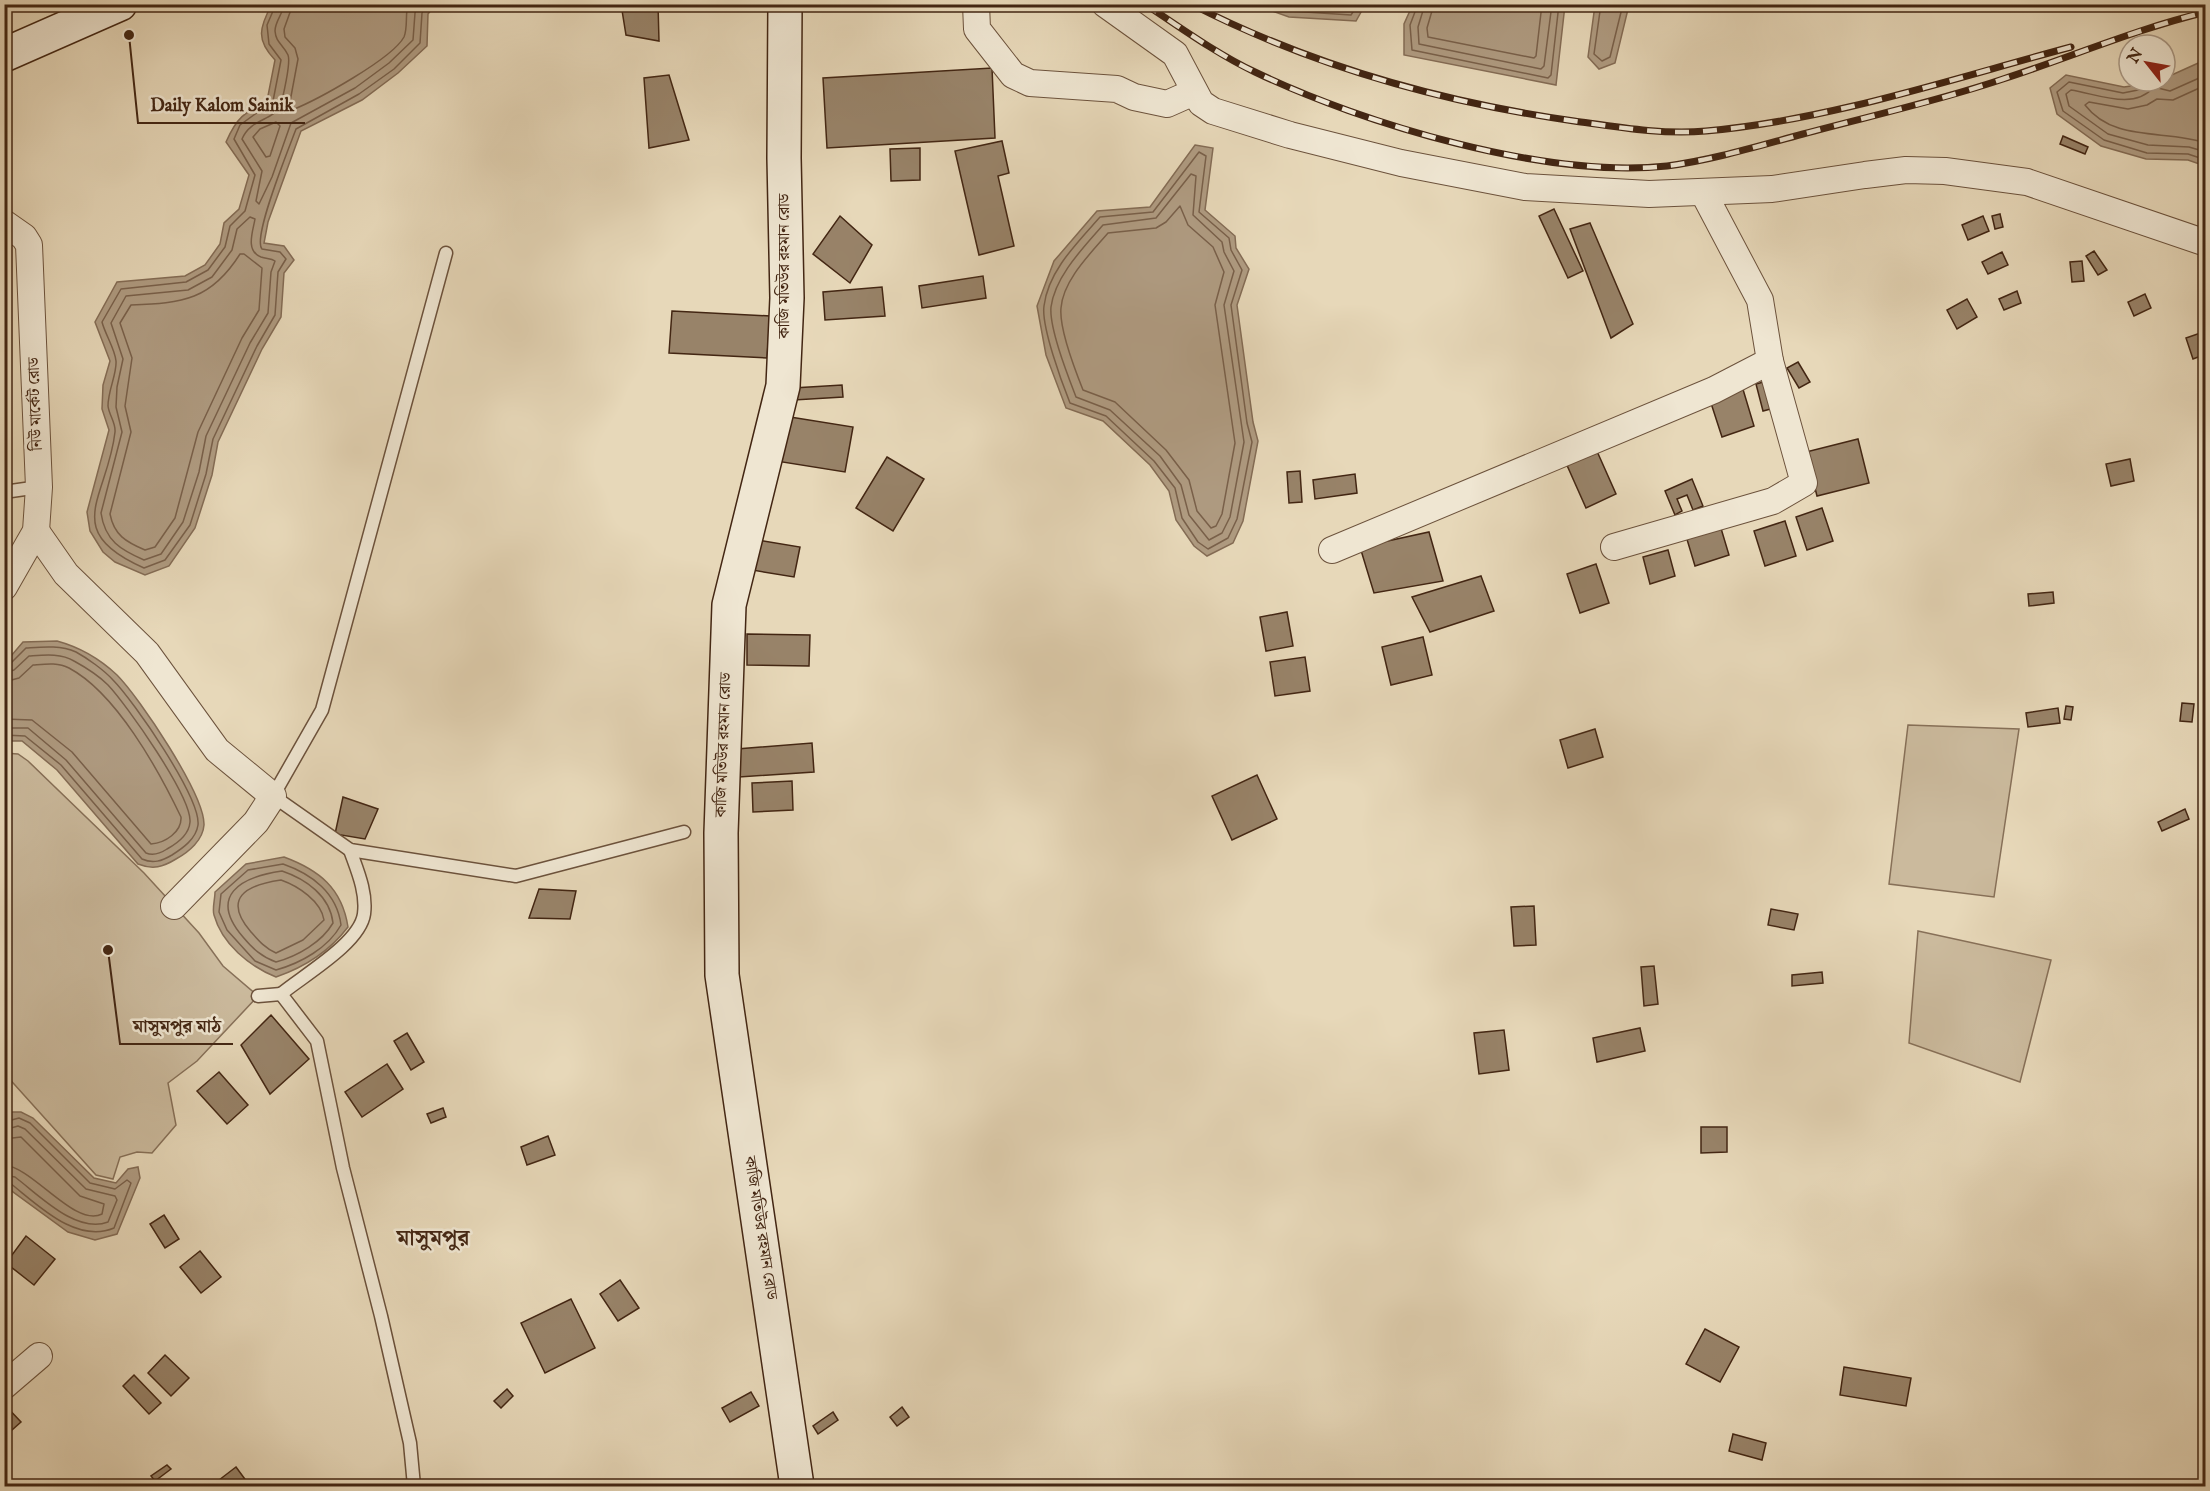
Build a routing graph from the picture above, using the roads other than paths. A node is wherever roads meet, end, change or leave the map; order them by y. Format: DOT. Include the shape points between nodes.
graph roads {
  1 [pos="120,4"];
  2 [pos="785,4"];
  3 [pos="976,4"];
  4 [pos="1105,4"];
  5 [pos="4,55"];
  6 [pos="1194,92"];
  7 [pos="1704,194"];
  8 [pos="4,223"];
  9 [pos="2205,243"];
  10 [pos="446,253"];
  11 [pos="1770,361"];
  12 [pos="39,487"];
  13 [pos="4,492"];
  14 [pos="36,531"];
  15 [pos="1614,547"];
  16 [pos="1332,550"];
  17 [pos="4,587"];
  18 [pos="273,796"];
  19 [pos="684,832"];
  20 [pos="350,850"];
  21 [pos="174,906"];
  22 [pos="281,994"];
  23 [pos="258,996"];
  24 [pos="39,1356"];
  25 [pos="4,1386"];
  26 [pos="414,1486"];
  27 [pos="797,1486"];
  1 -- 5 [label="main road"];
  2 -- 27 [label="main road, কাজি মতিউর রহমান রোড" via="787,298 783,386 729,605 721,833 722,963"];
  3 -- 6 [label="street" via="977,29 1013,75 1030,83 1117,89 1167,104"];
  4 -- 6 [label="street" via="1175,54"];
  6 -- 7 [label="street" via="1201,103 1214,111 1401,164 1525,187"];
  7 -- 9 [label="street" via="1772,189 1906,170 1945,171 2027,182"];
  7 -- 11 [label="street" via="1760,300"];
  8 -- 12 [label="street, নিউ মার্কেট রোড" via="29,245"];
  10 -- 18 [label="lane" via="322,710"];
  11 -- 15 [label="street" via="1804,483 1773,501"];
  11 -- 16 [label="street" via="1714,390"];
  12 -- 13 [label="lane"];
  12 -- 14 [label="street, নিউ মার্কেট রোড"];
  14 -- 17 [label="street, নিউ মার্কেট রোড"];
  14 -- 18 [label="street" via="66,574 147,653 217,750"];
  18 -- 20 [label="lane"];
  18 -- 21 [label="street" via="256,822"];
  19 -- 20 [label="lane" via="516,876"];
  20 -- 22 [label="lane" via="364,902 358,929 341,948"];
  22 -- 23 [label="lane"];
  22 -- 26 [label="lane" via="317,1041 343,1168 410,1443"];
  24 -- 25 [label="street"];
}
